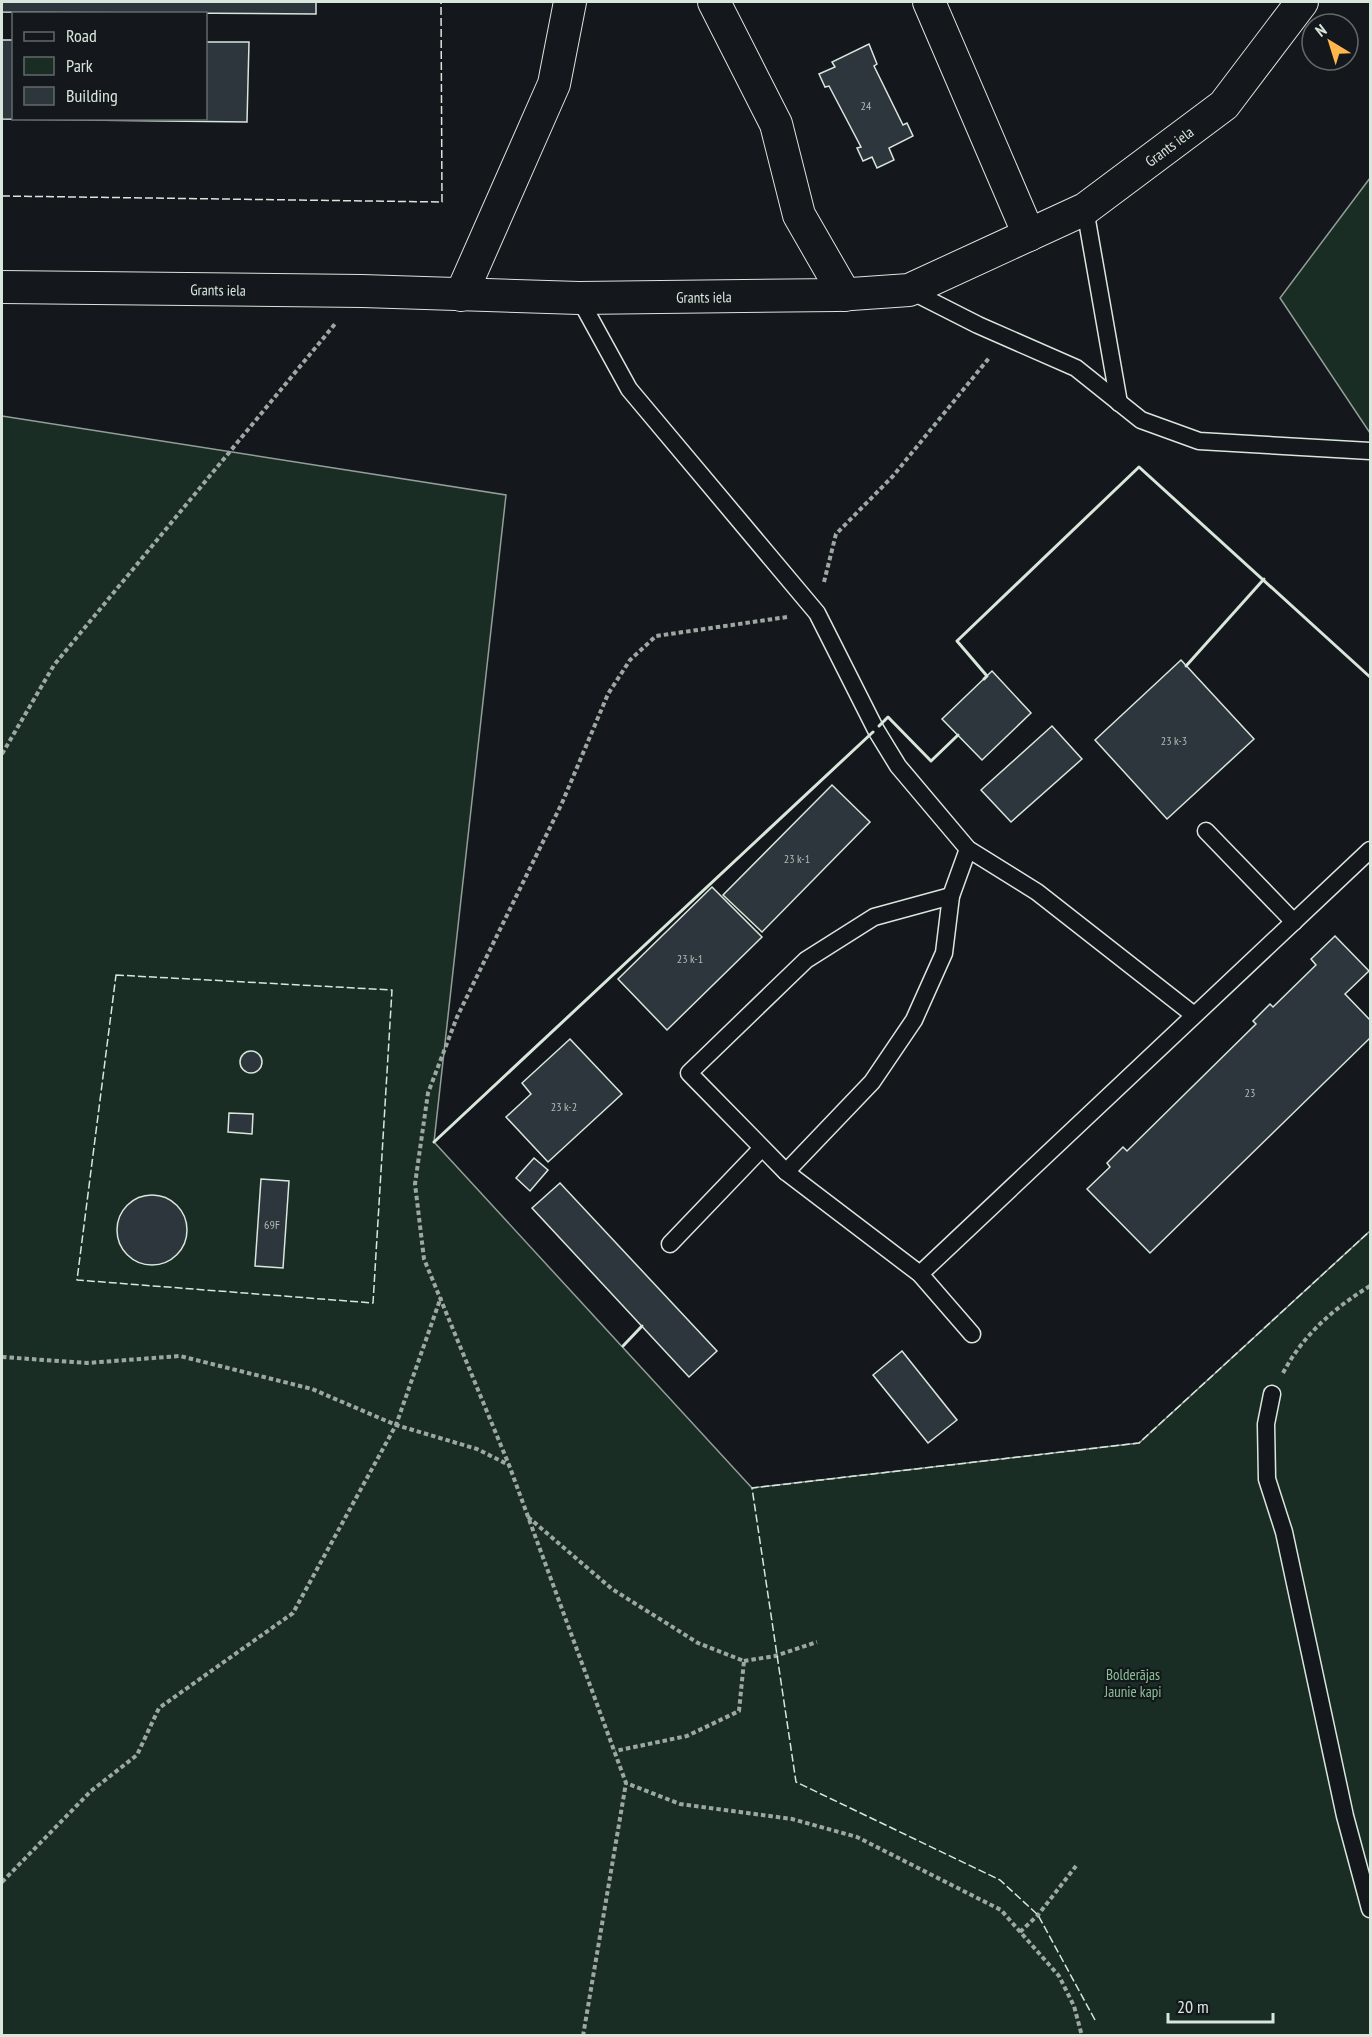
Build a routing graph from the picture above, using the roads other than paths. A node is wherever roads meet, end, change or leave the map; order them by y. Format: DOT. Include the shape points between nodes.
graph roads {
  1 [pos="570,2"];
  2 [pos="714,2"];
  3 [pos="929,2"];
  4 [pos="1302,2"];
  5 [pos="1085,209"];
  6 [pos="1029,235"];
  7 [pos="2,287"];
  8 [pos="909,290"];
  9 [pos="461,295"];
  10 [pos="845,295"];
  11 [pos="579,298"];
  12 [pos="1119,403"];
  13 [pos="1371,451"];
  14 [pos="1206,831"];
  15 [pos="969,849"];
  16 [pos="1371,850"];
  17 [pos="951,896"];
  18 [pos="1294,922"];
  19 [pos="1194,1015"];
  20 [pos="761,1149"];
  21 [pos="786,1172"];
  22 [pos="670,1244"];
  23 [pos="920,1274"];
  24 [pos="972,1334"];
  25 [pos="1272,1394"];
  26 [pos="1371,1909"];
  1 -- 9 [label="street" via="554,84"];
  2 -- 10 [label="street" via="776,124 799,214"];
  3 -- 6 [label="street"];
  4 -- 5 [label="street, Grants iela" via="1224,105"];
  5 -- 6 [label="street, Grants iela"];
  5 -- 12 [label="lane"];
  6 -- 8 [label="street, Grants iela"];
  7 -- 9 [label="street, Grants iela"];
  8 -- 10 [label="street, Grants iela"];
  8 -- 12 [label="lane" via="1077,368"];
  9 -- 11 [label="street, Grants iela"];
  10 -- 11 [label="street, Grants iela"];
  11 -- 15 [label="lane" via="629,389 817,613 898,766"];
  12 -- 13 [label="lane" via="1141,420 1199,441"];
  14 -- 18 [label="lane"];
  15 -- 17 [label="lane"];
  15 -- 19 [label="lane" via="1037,892"];
  16 -- 18 [label="lane"];
  17 -- 20 [label="lane" via="874,917 806,960 689,1073"];
  17 -- 21 [label="lane" via="944,953 914,1020 872,1082"];
  18 -- 19 [label="lane"];
  19 -- 23 [label="lane"];
  20 -- 21 [label="lane"];
  20 -- 22 [label="lane"];
  21 -- 23 [label="lane"];
  23 -- 24 [label="lane"];
  25 -- 26 [label="lane" via="1266,1424 1267,1479 1284,1532 1346,1816"];
}
